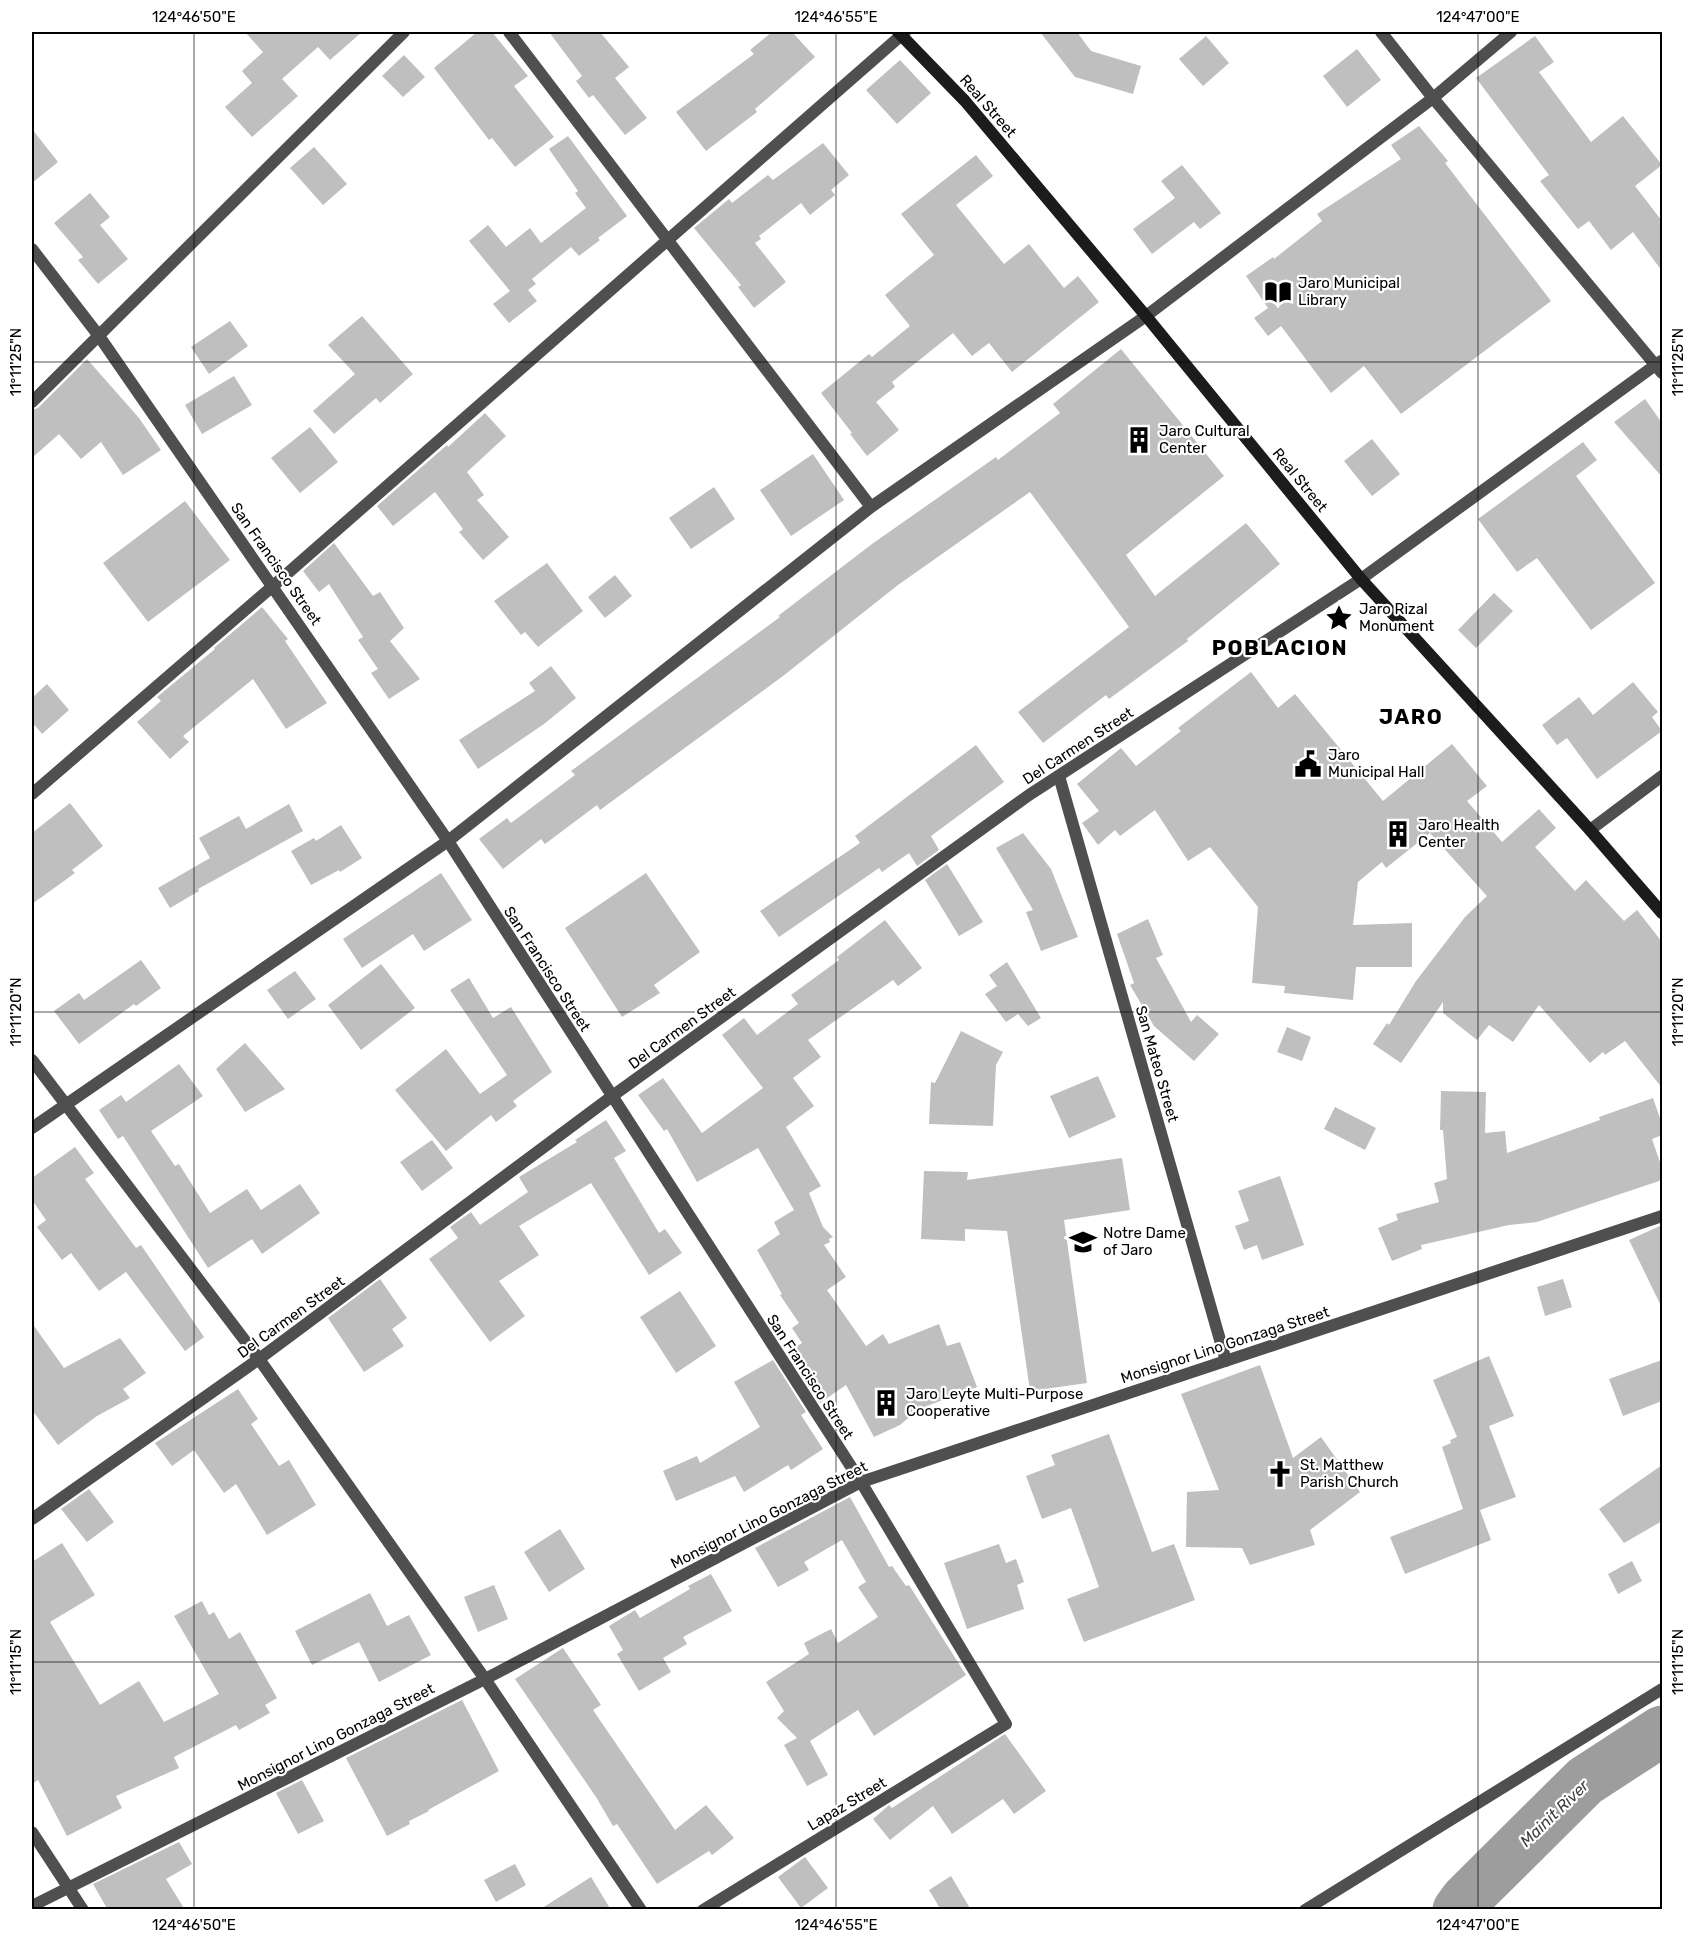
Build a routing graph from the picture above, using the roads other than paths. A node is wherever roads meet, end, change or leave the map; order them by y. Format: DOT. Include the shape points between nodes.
graph roads {
  1 [pos="404,32"];
  2 [pos="509,32"];
  3 [pos="1381,32"];
  4 [pos="1511,32"];
  5 [pos="901,33"];
  6 [pos="1433,98"];
  7 [pos="667,240"];
  8 [pos="32,249"];
  9 [pos="1146,316"];
  10 [pos="99,336"];
  11 [pos="1660,366"];
  12 [pos="32,402"];
  13 [pos="871,507"];
  14 [pos="1361,579"];
  15 [pos="273,586"];
  16 [pos="1059,776"];
  17 [pos="1662,776"];
  18 [pos="32,794"];
  19 [pos="1590,830"];
  20 [pos="448,841"];
  21 [pos="1662,913"];
  22 [pos="32,1060"];
  23 [pos="611,1097"];
  24 [pos="64,1105"];
  25 [pos="32,1128"];
  26 [pos="1662,1215"];
  27 [pos="259,1359"];
  28 [pos="1226,1361"];
  29 [pos="861,1482"];
  30 [pos="32,1519"];
  31 [pos="485,1679"];
  32 [pos="1662,1689"];
  33 [pos="1006,1724"];
  34 [pos="32,1832"];
  35 [pos="68,1888"];
  36 [pos="32,1906"];
  37 [pos="83,1910"];
  38 [pos="641,1910"];
  39 [pos="703,1910"];
  40 [pos="1305,1910"];
  1 -- 10 [label="street"];
  2 -- 7 [label="street"];
  3 -- 6 [label="street"];
  4 -- 6 [label="street"];
  5 -- 7 [label="street"];
  5 -- 9 [label="main road, Real Street" via="965,101"];
  6 -- 9 [label="street"];
  6 -- 11 [label="street"];
  7 -- 13 [label="street"];
  7 -- 15 [label="street"];
  8 -- 10 [label="street, San Francisco Street"];
  9 -- 13 [label="street"];
  9 -- 14 [label="main road, Real Street"];
  10 -- 12 [label="street"];
  10 -- 15 [label="street, San Francisco Street"];
  11 -- 14 [label="street, Del Carmen Street"];
  13 -- 20 [label="street"];
  14 -- 16 [label="street, Del Carmen Street"];
  14 -- 19 [label="main road, Real Street"];
  15 -- 18 [label="street"];
  15 -- 20 [label="street, San Francisco Street"];
  16 -- 23 [label="street, Del Carmen Street"];
  16 -- 28 [label="street, San Mateo Street"];
  17 -- 19 [label="street"];
  19 -- 21 [label="main road, Real Street"];
  20 -- 23 [label="street, San Francisco Street"];
  20 -- 24 [label="street"];
  22 -- 24 [label="street"];
  23 -- 27 [label="street, Del Carmen Street"];
  23 -- 29 [label="street, San Francisco Street"];
  24 -- 25 [label="street"];
  24 -- 27 [label="street"];
  26 -- 28 [label="street, Monsignor Lino Gonzaga Street"];
  27 -- 30 [label="street, Del Carmen Street"];
  27 -- 31 [label="street"];
  28 -- 29 [label="street, Monsignor Lino Gonzaga Street"];
  29 -- 31 [label="street, Monsignor Lino Gonzaga Street"];
  29 -- 33 [label="street, San Francisco Street"];
  31 -- 35 [label="street, Monsignor Lino Gonzaga Street"];
  31 -- 38 [label="street"];
  32 -- 40 [label="street"];
  33 -- 39 [label="street, Lapaz Street"];
  34 -- 35 [label="street"];
  35 -- 36 [label="street, Monsignor Lino Gonzaga Street"];
  35 -- 37 [label="street"];
}
